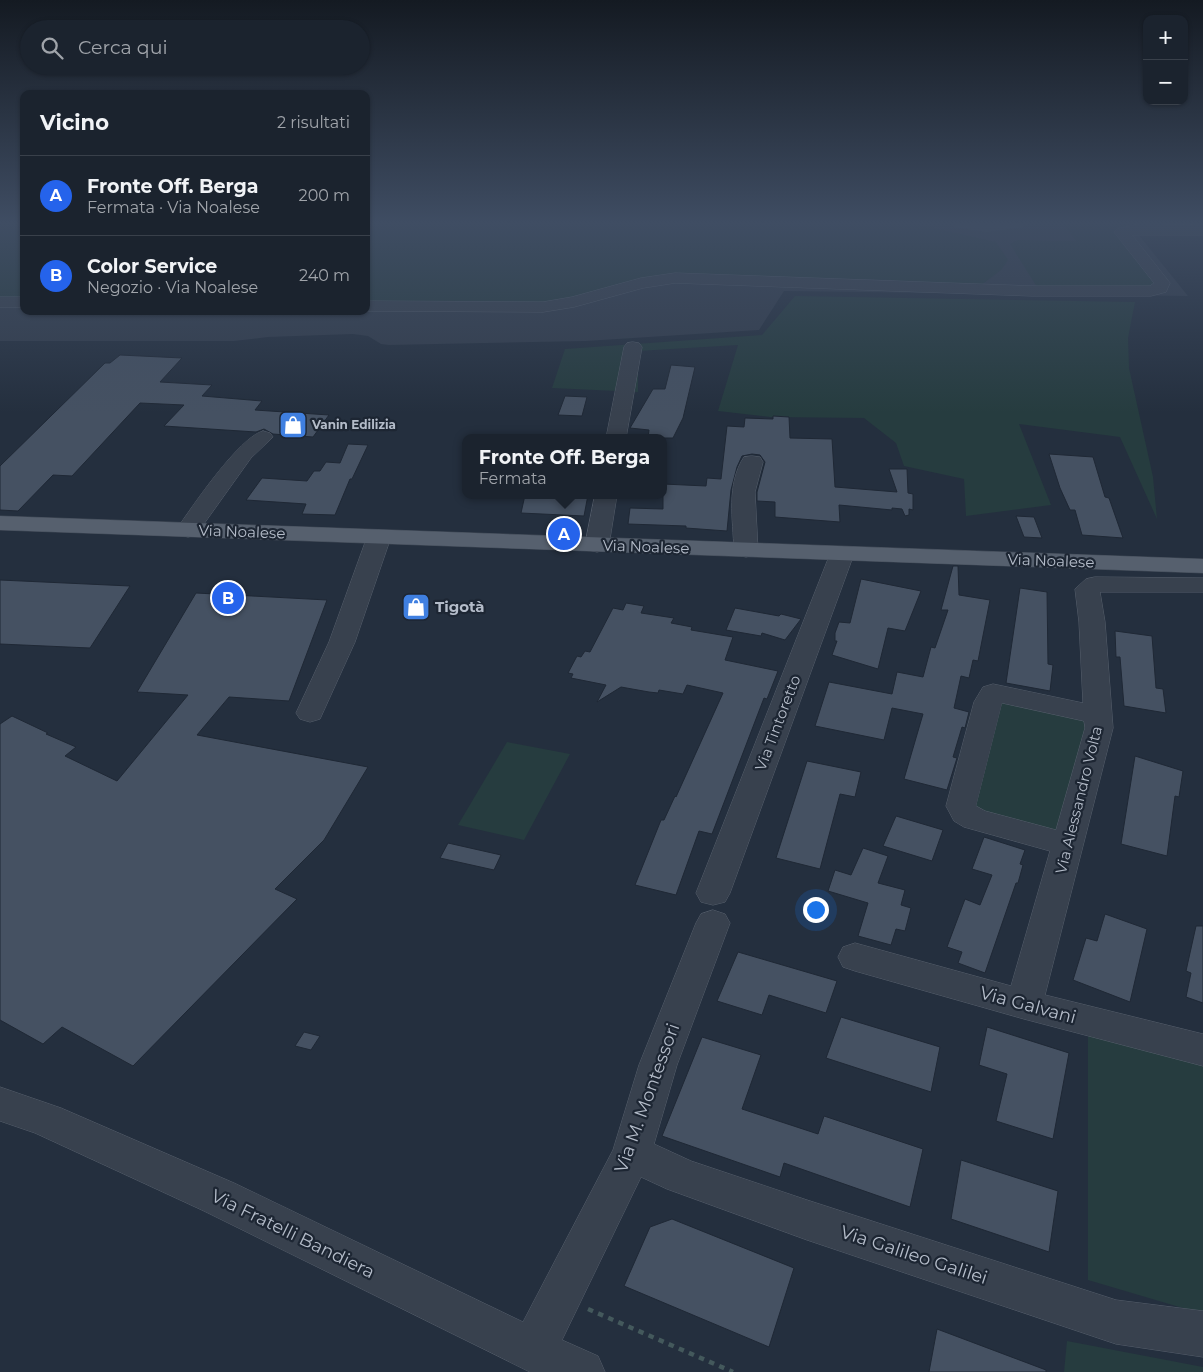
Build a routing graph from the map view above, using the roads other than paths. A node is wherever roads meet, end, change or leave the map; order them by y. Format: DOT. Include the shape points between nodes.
graph roads {
  1 [pos="634,285"];
  2 [pos="868,285"];
  3 [pos="1161,285"];
  4 [pos="0,302"];
  5 [pos="20,302"];
  6 [pos="370,306"];
  7 [pos="633,347"];
  8 [pos="617,434"];
  9 [pos="263,437"];
  10 [pos="752,462"];
  11 [pos="605,499"];
  12 [pos="0,523"];
  13 [pos="188,530"];
  14 [pos="379,537"];
  15 [pos="597,545"];
  16 [pos="746,550"];
  17 [pos="842,554"];
  18 [pos="1203,566"];
  19 [pos="1203,585"];
  20 [pos="310,714"];
  21 [pos="1099,716"];
  22 [pos="1068,845"];
  23 [pos="713,908"];
  24 [pos="854,957"];
  25 [pos="1024,1004"];
  26 [pos="1203,1050"];
  27 [pos="0,1104"];
  28 [pos="632,1153"];
  29 [pos="1203,1334"];
  30 [pos="533,1350"];
  31 [pos="582,1372"];
  1 -- 6 [label="street" via="543,307"];
  2 -- 3 [label="street" via="1032,291 1151,291"];
  4 -- 5 [label="street"];
  7 -- 8 [label="street"];
  9 -- 13 [label="street" via="244,454"];
  10 -- 16 [label="street" via="744,495"];
  11 -- 15 [label="street"];
  12 -- 13 [label="main road, Via Noalese"];
  13 -- 14 [label="main road, Via Noalese"];
  14 -- 15 [label="main road, Via Noalese"];
  14 -- 20 [label="street" via="342,642"];
  15 -- 16 [label="main road, Via Noalese"];
  16 -- 17 [label="main road, Via Noalese"];
  17 -- 18 [label="main road, Via Noalese"];
  17 -- 23 [label="street, Via Tintoretto"];
  19 -- 21 [label="street, Via Alessandro Volta" via="1095,584 1087,589"];
  21 -- 22 [label="street, Via Alessandro Volta" via="1099,728"];
  21 -- 22 [label="street" via="993,693 961,806 975,819"];
  22 -- 25 [label="street, Via Alessandro Volta"];
  23 -- 28 [label="street, Via M. Montessori"];
  24 -- 25 [label="street, Via Galvani"];
  25 -- 26 [label="street, Via Galvani"];
  27 -- 30 [label="street, Via Fratelli Bandiera" via="47,1120 219,1197"];
  28 -- 29 [label="street, Via Galileo Galilei" via="682,1176 798,1217 1116,1322"];
  28 -- 30 [label="street, Via M. Montessori"];
  30 -- 31 [label="street, Via Fratelli Bandiera"];
}
